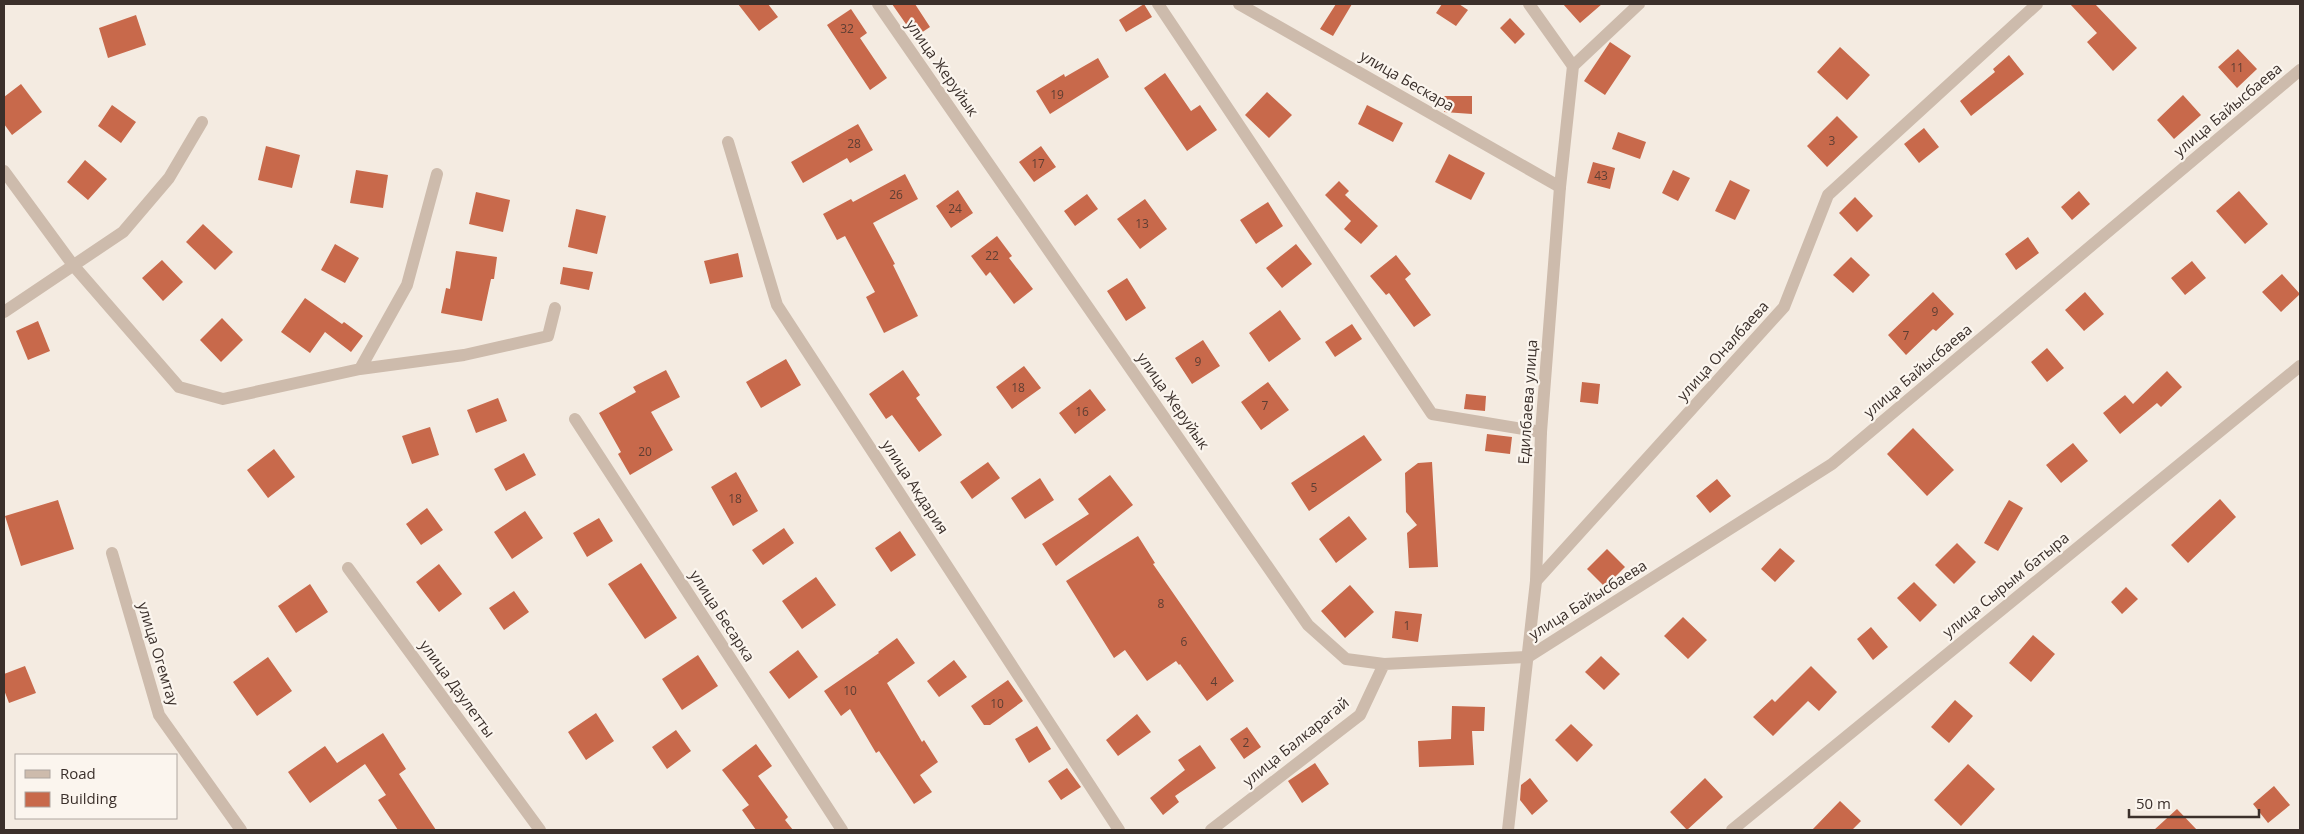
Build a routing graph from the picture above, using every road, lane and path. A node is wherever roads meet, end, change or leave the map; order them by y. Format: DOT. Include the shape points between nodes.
graph roads {
  1 [pos="878,4"];
  2 [pos="1158,4"];
  3 [pos="1239,4"];
  4 [pos="1529,4"];
  5 [pos="1639,4"];
  6 [pos="2037,4"];
  7 [pos="1573,66"];
  8 [pos="2300,70"];
  9 [pos="202,122"];
  10 [pos="728,142"];
  11 [pos="4,171"];
  12 [pos="437,174"];
  13 [pos="1560,187"];
  14 [pos="73,265"];
  15 [pos="555,308"];
  16 [pos="4,312"];
  17 [pos="2300,366"];
  18 [pos="360,369"];
  19 [pos="575,419"];
  20 [pos="1542,432"];
  21 [pos="112,553"];
  22 [pos="348,568"];
  23 [pos="1536,581"];
  24 [pos="1528,658"];
  25 [pos="1384,664"];
  26 [pos="241,830"];
  27 [pos="540,830"];
  28 [pos="842,830"];
  29 [pos="1119,830"];
  30 [pos="1210,830"];
  31 [pos="1508,830"];
  32 [pos="1732,830"];
  1 -- 25 [label="street, улица Жеруйык" via="1308,625 1346,659"];
  2 -- 20 [label="street" via="1432,414"];
  3 -- 13 [label="street, улица Бескара"];
  4 -- 7 [label="street"];
  5 -- 7 [label="street"];
  6 -- 23 [label="street, улица Оналбаева" via="1828,195 1784,307"];
  7 -- 13 [label="street, Едилбаева улица"];
  8 -- 24 [label="street, улица Байысбаева" via="1832,464"];
  9 -- 14 [label="street" via="169,178 123,232"];
  10 -- 29 [label="street, улица Акдария" via="777,305"];
  11 -- 14 [label="street"];
  12 -- 18 [label="street" via="408,285"];
  13 -- 20 [label="street, Едилбаева улица"];
  14 -- 16 [label="street"];
  14 -- 18 [label="street" via="179,387 223,399"];
  15 -- 18 [label="street" via="548,336 464,355"];
  17 -- 32 [label="street, улица Сырым батыра"];
  19 -- 28 [label="street, улица Бесарка"];
  20 -- 23 [label="street, Едилбаева улица"];
  21 -- 26 [label="street, улица Огемтау" via="159,715"];
  22 -- 27 [label="street, улица Даулетты"];
  23 -- 24 [label="street, Едилбаева улица"];
  24 -- 25 [label="street, улица Жеруйык"];
  24 -- 31 [label="street, Едилбаева улица"];
  25 -- 30 [label="street, улица Балкарагай" via="1360,715"];
}
